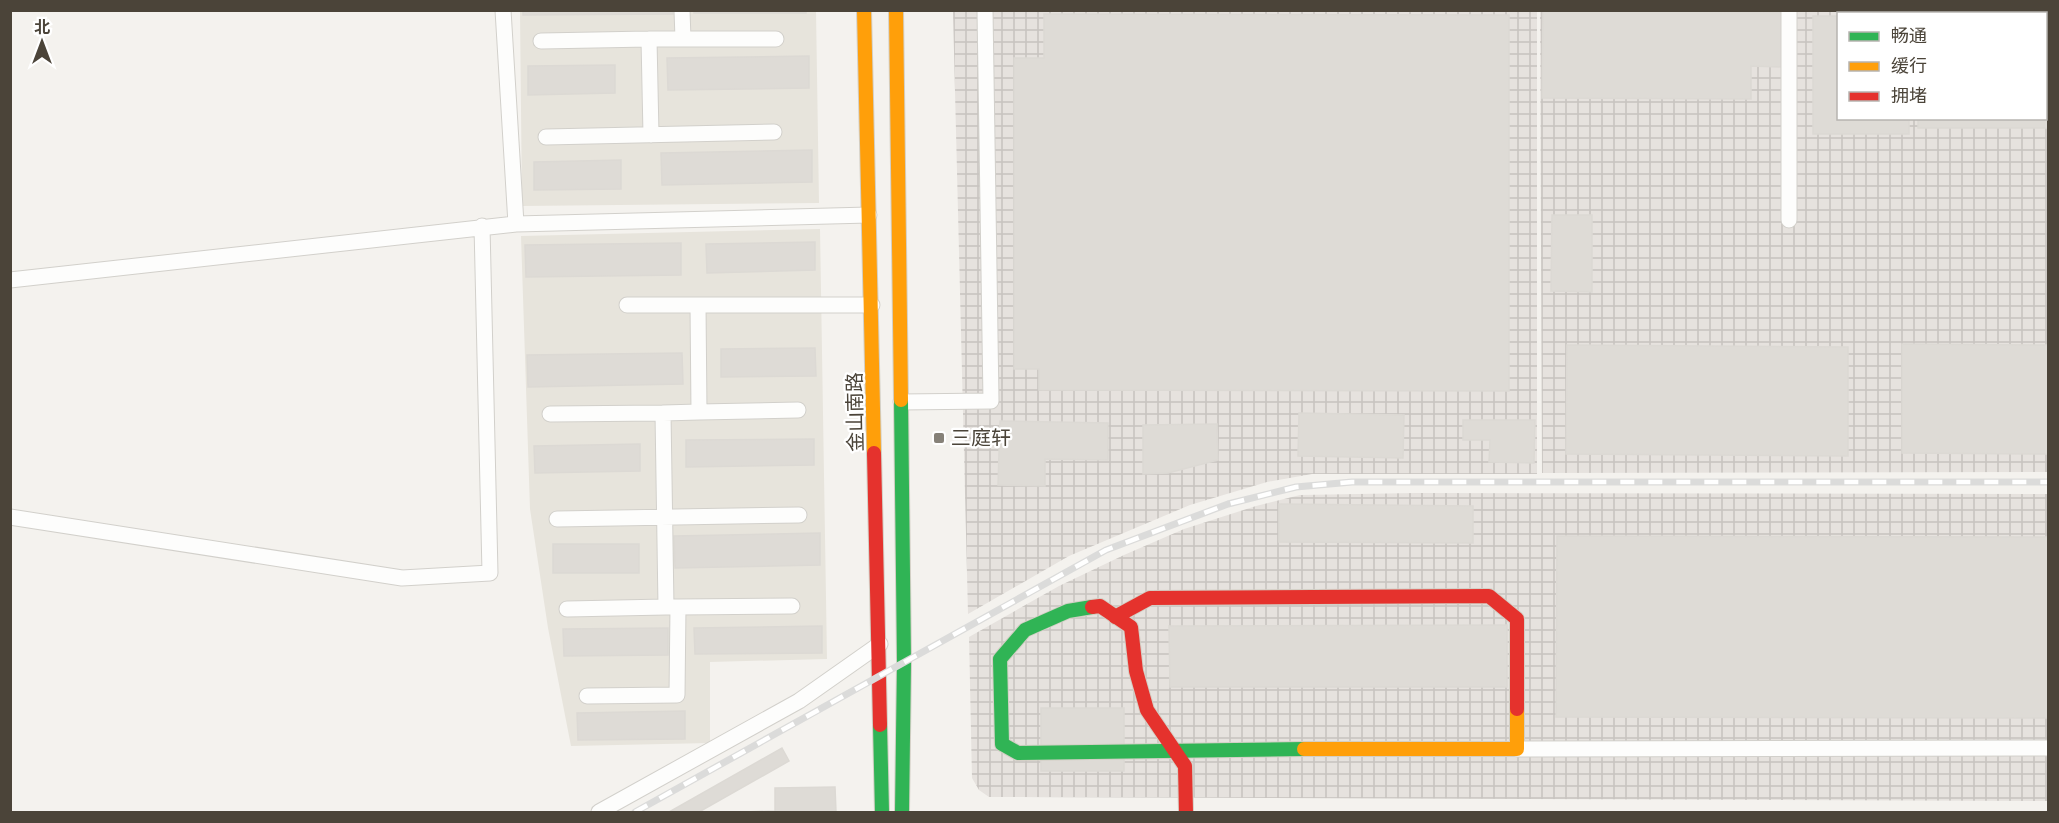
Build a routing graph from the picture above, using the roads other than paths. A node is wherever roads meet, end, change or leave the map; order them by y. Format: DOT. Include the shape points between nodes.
graph roads {
  1 [pos="504,10"];
  2 [pos="682,10"];
  3 [pos="864,10"];
  4 [pos="896,10"];
  5 [pos="985,10"];
  6 [pos="1789,10"];
  7 [pos="649,39"];
  8 [pos="683,39"];
  9 [pos="776,39"];
  10 [pos="541,41"];
  11 [pos="774,132"];
  12 [pos="651,135"];
  13 [pos="546,137"];
  14 [pos="869,215"];
  15 [pos="1789,220"];
  16 [pos="516,224"];
  17 [pos="482,226"];
  18 [pos="10,280"];
  19 [pos="627,305"];
  20 [pos="698,305"];
  21 [pos="872,306"];
  22 [pos="901,402"];
  23 [pos="798,410"];
  24 [pos="699,412"];
  25 [pos="663,413"];
  26 [pos="550,414"];
  27 [pos="799,515"];
  28 [pos="10,517"];
  29 [pos="664,517"];
  30 [pos="557,519"];
  31 [pos="792,606"];
  32 [pos="672,607"];
  33 [pos="567,609"];
  34 [pos="1115,617"];
  35 [pos="880,644"];
  36 [pos="587,696"];
  37 [pos="2049,748"];
  38 [pos="1174,749"];
  39 [pos="1517,749"];
  40 [pos="599,813"];
  41 [pos="882,813"];
  42 [pos="902,813"];
  43 [pos="1186,813"];
  1 -- 16 [label="street"];
  2 -- 8 [label="street"];
  3 -- 14 [label="main road, 金山南路"];
  4 -- 22 [label="main road"];
  5 -- 22 [label="street" via="991,401"];
  6 -- 15 [label="street"];
  7 -- 8 [label="street"];
  7 -- 10 [label="street"];
  7 -- 12 [label="street"];
  8 -- 9 [label="street"];
  11 -- 12 [label="street"];
  12 -- 13 [label="street"];
  14 -- 16 [label="street"];
  14 -- 21 [label="main road, 金山南路"];
  16 -- 17 [label="street"];
  17 -- 18 [label="street"];
  17 -- 28 [label="street" via="490,573 402,578"];
  19 -- 20 [label="street"];
  20 -- 21 [label="street"];
  20 -- 24 [label="street"];
  21 -- 35 [label="main road, 金山南路"];
  22 -- 42 [label="main road"];
  23 -- 24 [label="street"];
  24 -- 25 [label="street"];
  25 -- 26 [label="street"];
  25 -- 29 [label="street"];
  27 -- 29 [label="street"];
  29 -- 30 [label="street"];
  29 -- 32 [label="street"];
  31 -- 32 [label="street"];
  32 -- 33 [label="street"];
  32 -- 36 [label="street" via="677,695"];
  34 -- 38 [label="main road" via="1131,627 1136,671 1147,711"];
  34 -- 38 [label="main road" via="1100,606 1068,611 1025,630 1000,660 1002,744 1018,753"];
  34 -- 39 [label="main road" via="1150,598 1489,596 1516,618"];
  35 -- 40 [label="street" via="799,701"];
  35 -- 41 [label="main road, 金山南路"];
  37 -- 39 [label="street"];
  38 -- 39 [label="main road"];
  38 -- 43 [label="main road" via="1185,766"];
}
